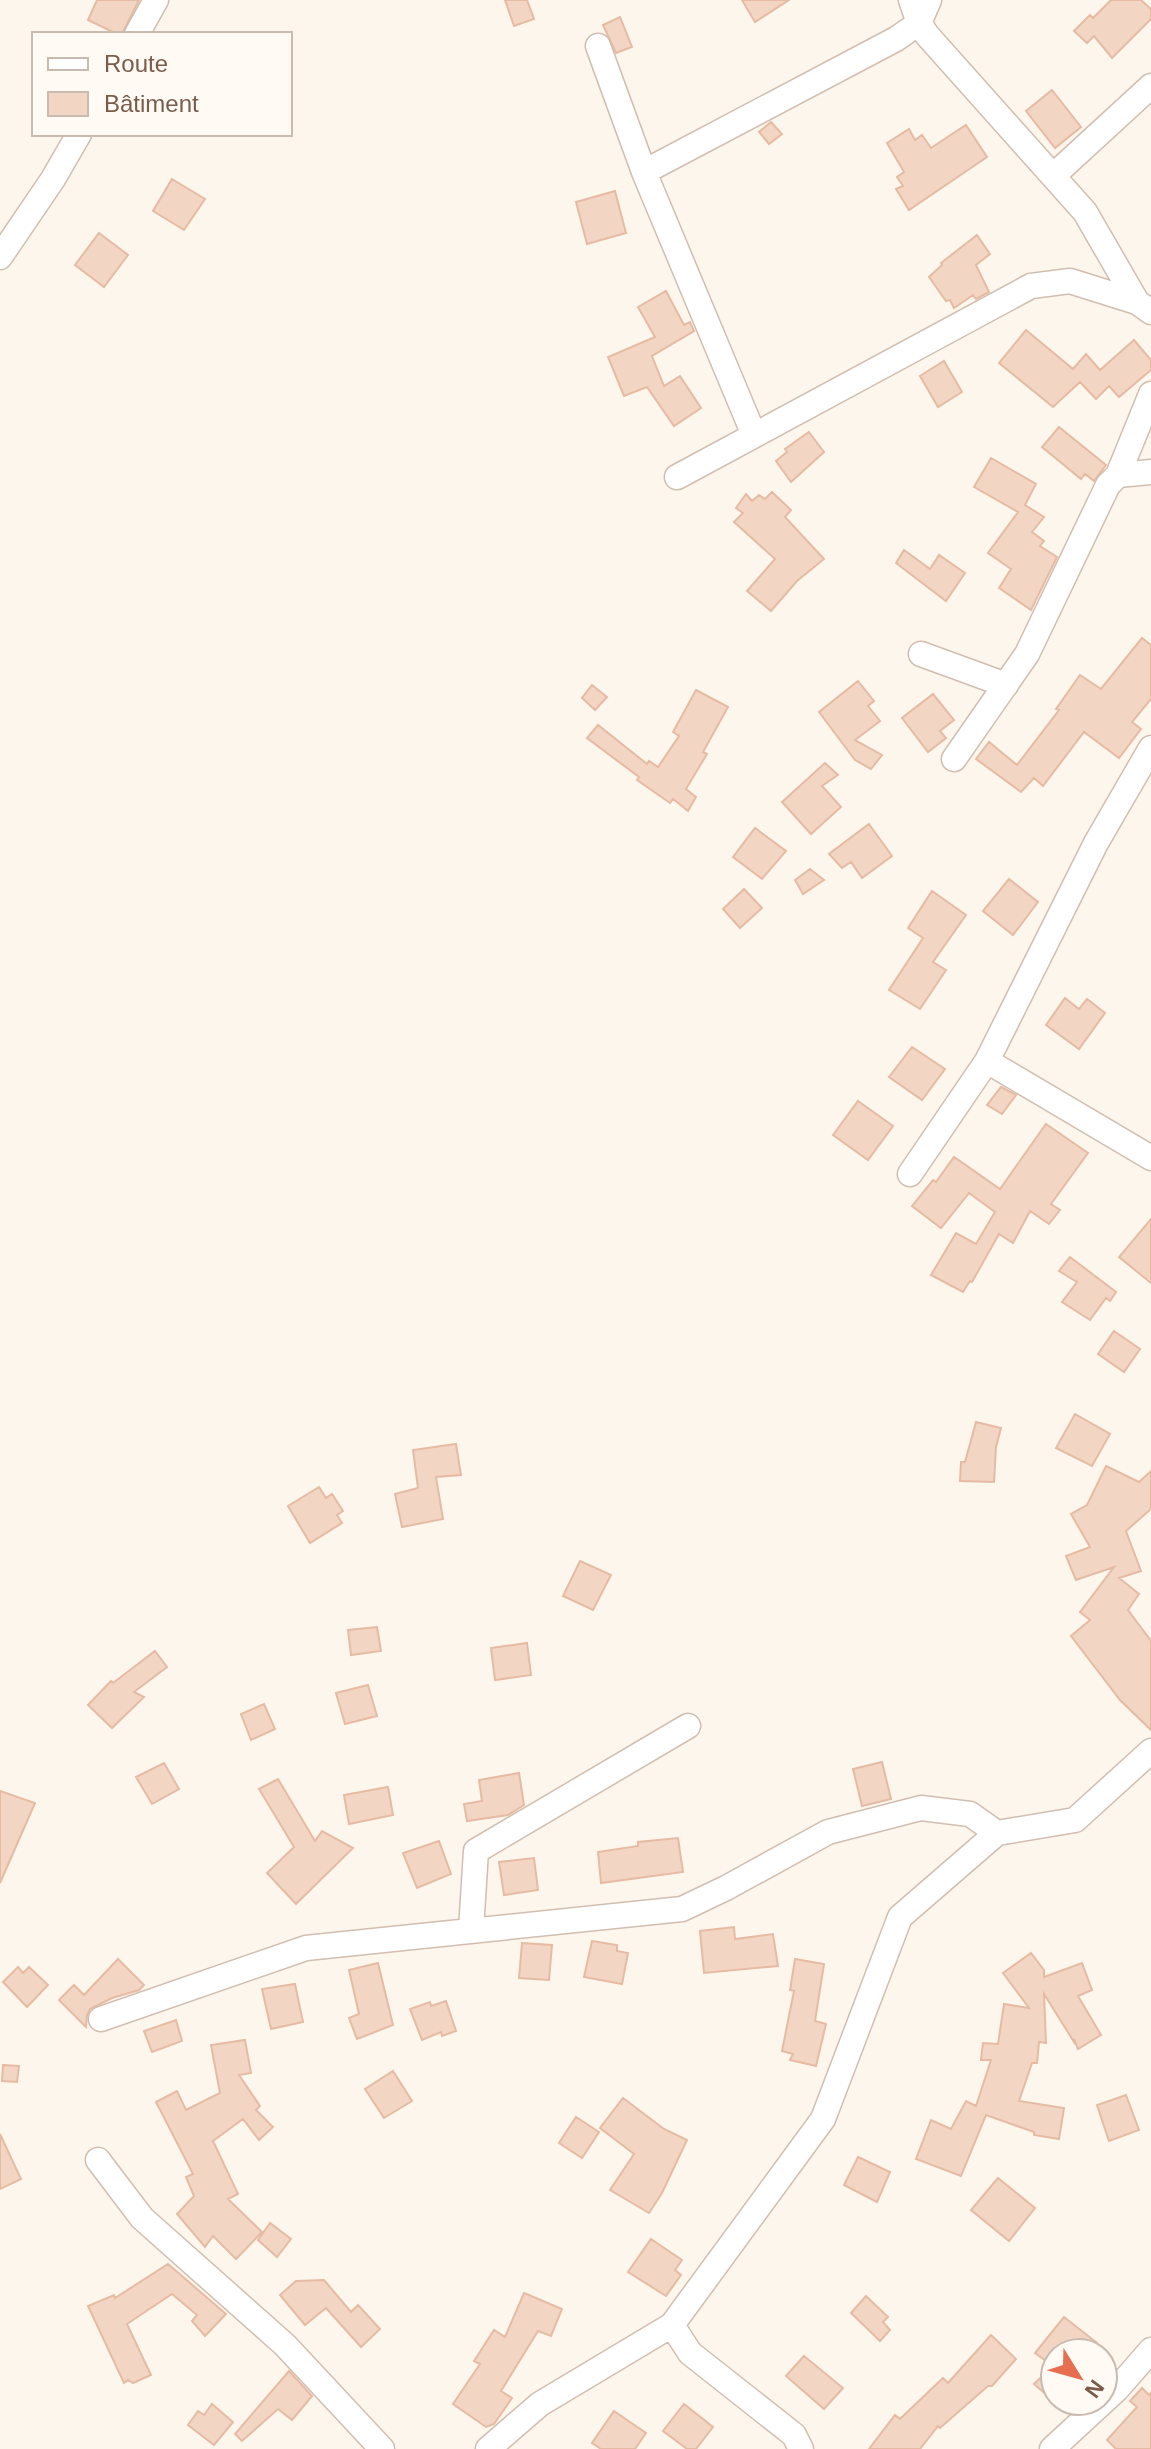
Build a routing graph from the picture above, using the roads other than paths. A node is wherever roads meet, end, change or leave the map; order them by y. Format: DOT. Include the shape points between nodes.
graph roads {
  1 [pos="156,0"];
  2 [pos="929,0"];
  3 [pos="915,12"];
  4 [pos="138,32"];
  5 [pos="598,46"];
  6 [pos="1151,86"];
  7 [pos="78,136"];
  8 [pos="644,172"];
  9 [pos="1053,176"];
  10 [pos="1110,255"];
  11 [pos="0,257"];
  12 [pos="1070,281"];
  13 [pos="1144,307"];
  14 [pos="1151,394"];
  15 [pos="754,435"];
  16 [pos="1151,472"];
  17 [pos="1118,475"];
  18 [pos="677,477"];
  19 [pos="921,654"];
  20 [pos="1006,685"];
  21 [pos="1151,748"];
  22 [pos="954,759"];
  23 [pos="987,1061"];
  24 [pos="1151,1158"];
  25 [pos="910,1174"];
  26 [pos="688,1726"];
  27 [pos="1151,1751"];
  28 [pos="997,1833"];
  29 [pos="471,1930"];
  30 [pos="101,2019"];
  31 [pos="98,2160"];
  32 [pos="672,2325"];
  33 [pos="1151,2350"];
  34 [pos="382,2449"];
  35 [pos="488,2449"];
  36 [pos="801,2449"];
  37 [pos="1052,2449"];
  1 -- 4 [label="street"];
  2 -- 3 [label="street"];
  3 -- 8 [label="street" via="896,39"];
  3 -- 9 [label="street" via="927,35"];
  5 -- 8 [label="street"];
  6 -- 9 [label="street"];
  7 -- 11 [label="street"];
  8 -- 15 [label="street"];
  9 -- 10 [label="street" via="1085,212"];
  10 -- 12 [label="street"];
  10 -- 13 [label="street"];
  12 -- 13 [label="street"];
  12 -- 15 [label="street" via="1031,286"];
  14 -- 17 [label="street"];
  15 -- 18 [label="street"];
  16 -- 17 [label="street"];
  17 -- 20 [label="street" via="1108,485 1027,654"];
  19 -- 20 [label="street"];
  20 -- 22 [label="street"];
  21 -- 23 [label="street" via="1096,843"];
  23 -- 24 [label="street"];
  23 -- 25 [label="street"];
  26 -- 29 [label="street" via="476,1851"];
  27 -- 28 [label="street" via="1075,1820"];
  28 -- 29 [label="street" via="970,1814 921,1808 828,1832 682,1909"];
  28 -- 32 [label="street" via="900,1917 823,2119"];
  29 -- 30 [label="street" via="306,1948"];
  31 -- 34 [label="street" via="142,2218 285,2345"];
  32 -- 35 [label="street" via="540,2404"];
  32 -- 36 [label="street" via="690,2353 794,2435"];
  33 -- 37 [label="street"];
}
